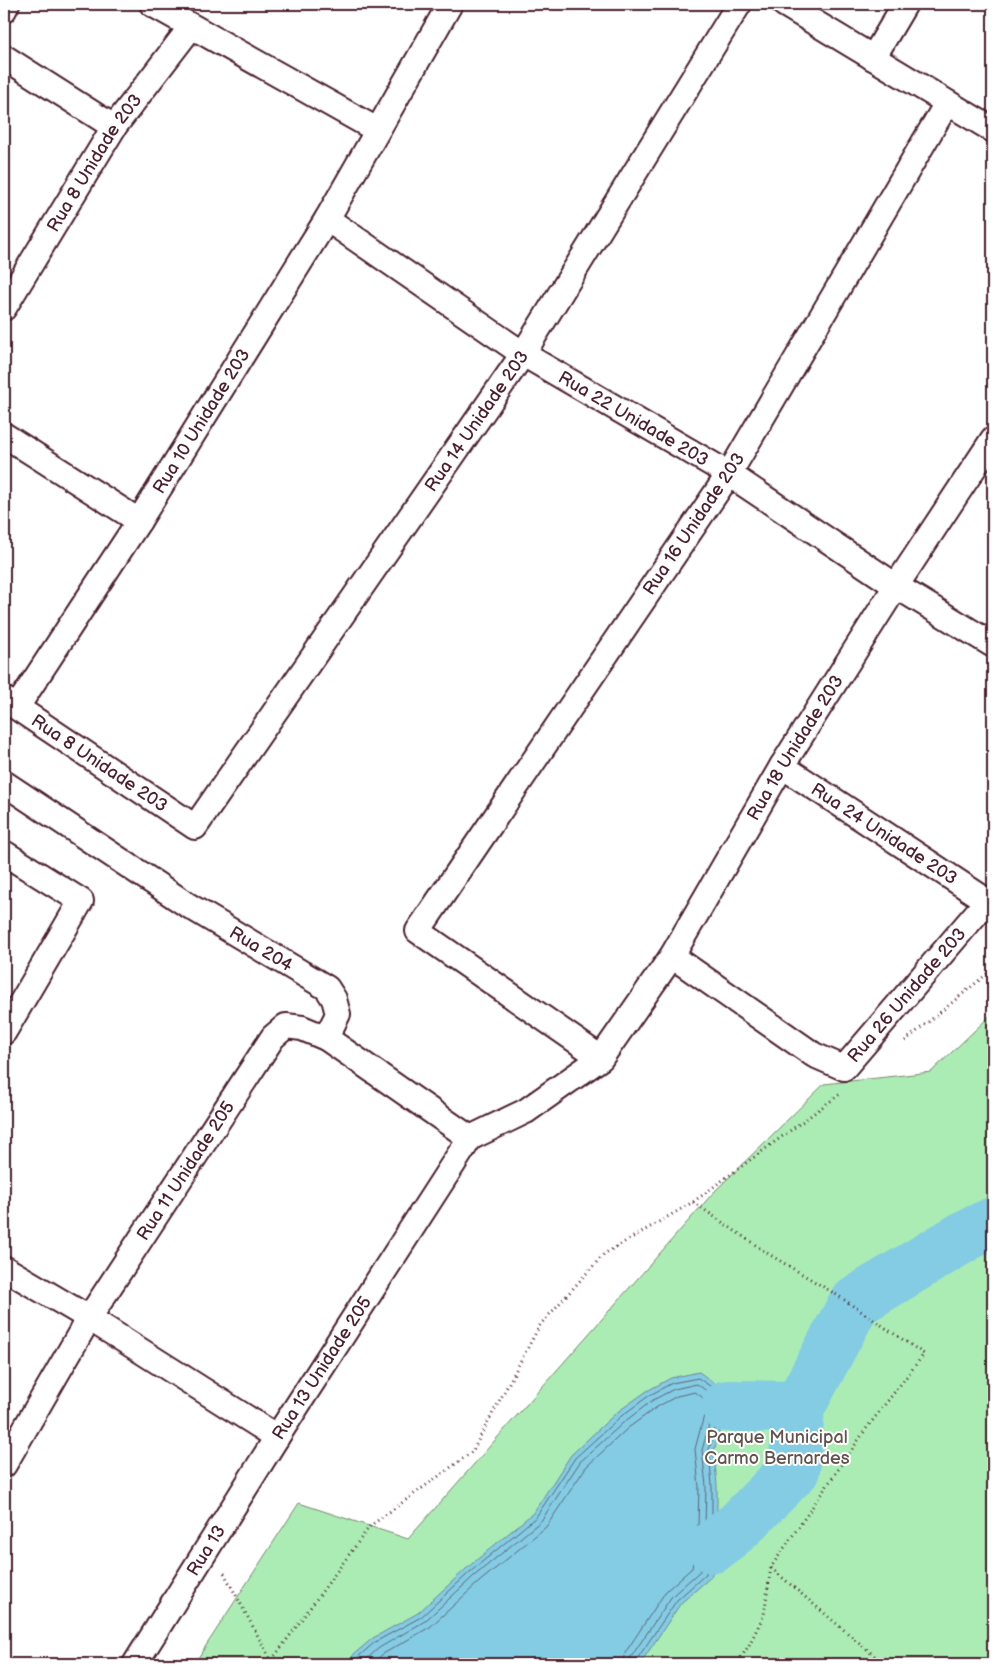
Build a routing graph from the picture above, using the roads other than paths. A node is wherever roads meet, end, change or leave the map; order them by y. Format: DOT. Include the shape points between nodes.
graph roads {
  1 [pos="7,4"];
  2 [pos="152,4"];
  3 [pos="450,4"];
  4 [pos="739,4"];
  5 [pos="784,4"];
  6 [pos="905,4"];
  7 [pos="4,10"];
  8 [pos="191,27"];
  9 [pos="4,57"];
  10 [pos="872,58"];
  11 [pos="947,103"];
  12 [pos="114,127"];
  13 [pos="377,130"];
  14 [pos="993,130"];
  15 [pos="327,219"];
  16 [pos="4,305"];
  17 [pos="523,354"];
  18 [pos="4,435"];
  19 [pos="993,439"];
  20 [pos="729,474"];
  21 [pos="139,521"];
  22 [pos="896,586"];
  23 [pos="993,645"];
  24 [pos="10,703"];
  25 [pos="782,766"];
  26 [pos="4,783"];
  27 [pos="195,827"];
  28 [pos="4,853"];
  29 [pos="987,901"];
  30 [pos="672,956"];
  31 [pos="4,1032"];
  32 [pos="326,1038"];
  33 [pos="601,1058"];
  34 [pos="470,1138"];
  35 [pos="4,1268"];
  36 [pos="89,1318"];
  37 [pos="277,1437"];
  38 [pos="4,1465"];
  39 [pos="135,1664"];
  1 -- 7 [label="street"];
  2 -- 8 [label="street"];
  3 -- 13 [label="street, Rua 10 Unidade 203"];
  4 -- 17 [label="street, Rua 14 Unidade 203"];
  5 -- 10 [label="street"];
  6 -- 10 [label="street"];
  8 -- 12 [label="street, Rua 8 Unidade 203"];
  8 -- 13 [label="street"];
  9 -- 12 [label="street"];
  10 -- 11 [label="street"];
  11 -- 14 [label="street"];
  11 -- 20 [label="street, Rua 16 Unidade 203"];
  12 -- 16 [label="street, Rua 8 Unidade 203"];
  13 -- 15 [label="street, Rua 10 Unidade 203"];
  15 -- 17 [label="street, Rua 22 Unidade 203"];
  15 -- 21 [label="street, Rua 10 Unidade 203"];
  17 -- 20 [label="street, Rua 22 Unidade 203"];
  17 -- 27 [label="street, Rua 14 Unidade 203"];
  18 -- 21 [label="street"];
  19 -- 22 [label="street, Rua 18 Unidade 203"];
  20 -- 22 [label="street, Rua 22 Unidade 203"];
  20 -- 33 [label="street, Rua 16 Unidade 203" via="418,931"];
  21 -- 24 [label="street, Rua 10 Unidade 203"];
  22 -- 23 [label="street, Rua 22 Unidade 203"];
  22 -- 25 [label="street, Rua 18 Unidade 203"];
  24 -- 27 [label="street, Rua 8 Unidade 203"];
  25 -- 29 [label="street, Rua 24 Unidade 203"];
  25 -- 30 [label="street, Rua 18 Unidade 203"];
  26 -- 32 [label="street, Rua 204" via="186,904 327,988 338,1014"];
  28 -- 31 [label="street" via="81,902"];
  29 -- 30 [label="street, Rua 26 Unidade 203" via="844,1068 814,1055"];
  30 -- 33 [label="street, Rua 18 Unidade 203"];
  32 -- 34 [label="street"];
  32 -- 36 [label="street, Rua 11 Unidade 205" via="302,1028 286,1026 272,1037"];
  33 -- 34 [label="street, Rua 18 Unidade 203" via="526,1111"];
  34 -- 37 [label="street, Rua 13 Unidade 205"];
  35 -- 36 [label="street"];
  36 -- 37 [label="street, Rua 13 Unidade 205"];
  36 -- 38 [label="street, Rua 11 Unidade 205"];
  37 -- 39 [label="street, Rua 13"];
}
